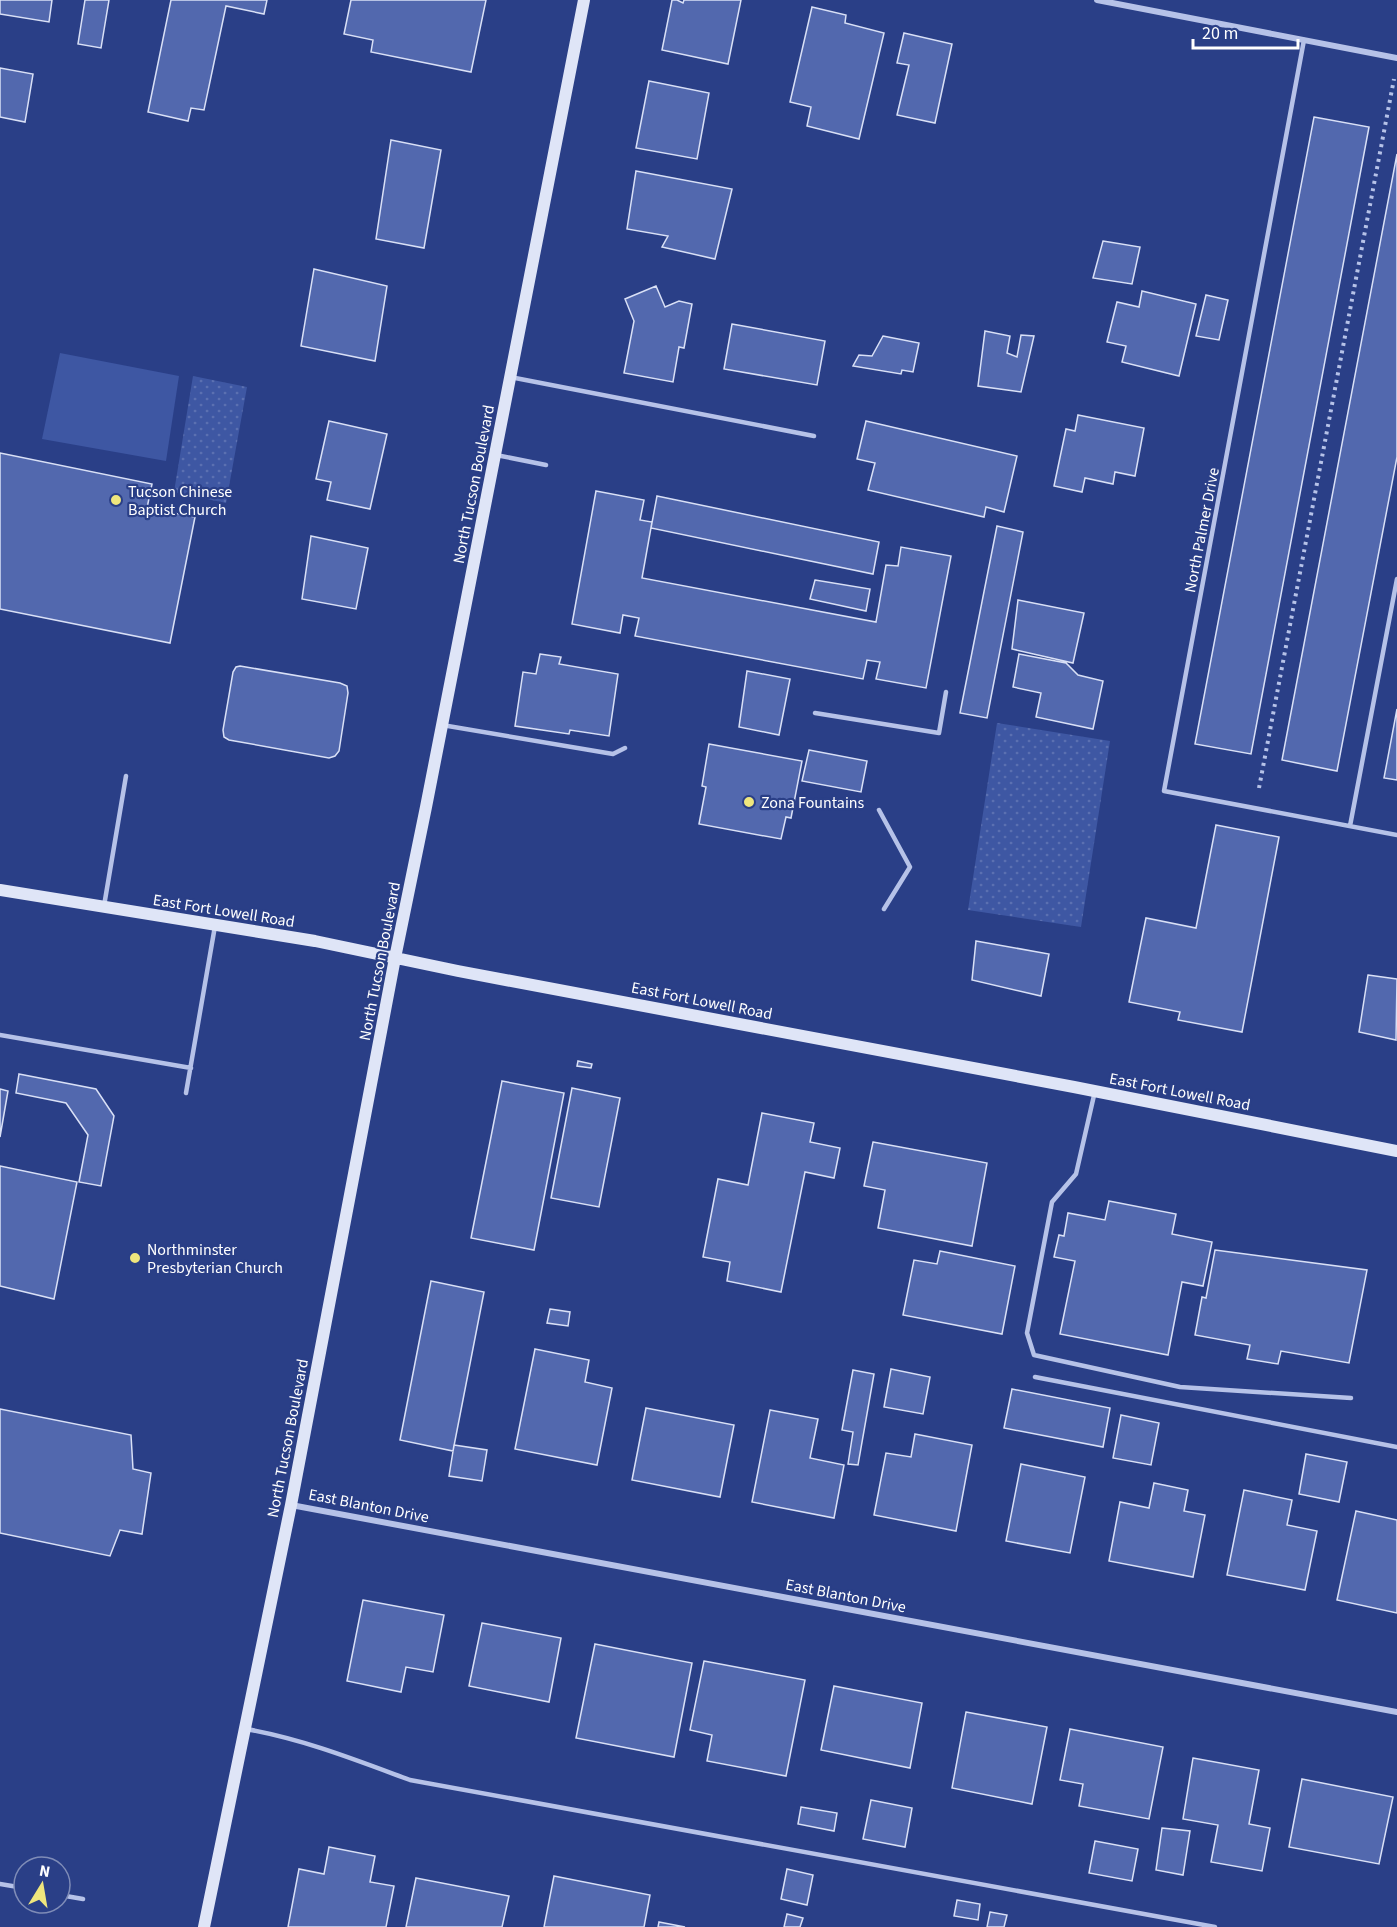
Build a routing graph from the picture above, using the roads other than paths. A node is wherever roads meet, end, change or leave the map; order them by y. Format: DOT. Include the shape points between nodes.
graph roads {
  1 [pos="584,0"];
  2 [pos="1096,0"];
  3 [pos="1304,40"];
  4 [pos="1397,58"];
  5 [pos="510,376"];
  6 [pos="814,436"];
  7 [pos="495,455"];
  8 [pos="546,465"];
  9 [pos="1397,579"];
  10 [pos="946,692"];
  11 [pos="815,713"];
  12 [pos="442,725"];
  13 [pos="626,748"];
  14 [pos="126,776"];
  15 [pos="879,810"];
  16 [pos="1350,826"];
  17 [pos="1397,835"];
  18 [pos="0,890"];
  19 [pos="104,908"];
  20 [pos="884,909"];
  21 [pos="215,926"];
  22 [pos="395,958"];
  23 [pos="0,1035"];
  24 [pos="191,1068"];
  25 [pos="1095,1091"];
  26 [pos="186,1094"];
  27 [pos="1397,1151"];
  28 [pos="1035,1377"];
  29 [pos="1351,1398"];
  30 [pos="1397,1447"];
  31 [pos="291,1504"];
  32 [pos="1397,1712"];
  33 [pos="245,1729"];
  34 [pos="72,1897"];
  35 [pos="83,1899"];
  36 [pos="204,1927"];
  37 [pos="1215,1927"];
  1 -- 5 [label="main road, North Tucson Boulevard"];
  2 -- 3 [label="street"];
  3 -- 4 [label="street"];
  3 -- 16 [label="lane, North Palmer Drive" via="1164,791"];
  5 -- 6 [label="lane"];
  5 -- 7 [label="main road, North Tucson Boulevard"];
  7 -- 8 [label="lane"];
  7 -- 12 [label="main road, North Tucson Boulevard"];
  9 -- 16 [label="lane"];
  10 -- 11 [label="lane" via="939,733"];
  12 -- 13 [label="lane" via="613,754"];
  12 -- 22 [label="main road, North Tucson Boulevard"];
  14 -- 19 [label="lane"];
  15 -- 20 [label="lane" via="910,867"];
  16 -- 17 [label="lane, North Palmer Drive"];
  18 -- 19 [label="main road, East Fort Lowell Road"];
  19 -- 21 [label="main road, East Fort Lowell Road"];
  21 -- 22 [label="main road, East Fort Lowell Road"];
  21 -- 24 [label="lane"];
  22 -- 25 [label="main road, East Fort Lowell Road"];
  22 -- 31 [label="main road, North Tucson Boulevard"];
  23 -- 24 [label="lane"];
  24 -- 26 [label="lane"];
  25 -- 27 [label="main road, East Fort Lowell Road"];
  25 -- 29 [label="lane" via="1076,1174 1052,1202 1027,1333 1034,1355 1180,1387"];
  28 -- 30 [label="lane"];
  31 -- 32 [label="street, East Blanton Drive"];
  31 -- 33 [label="main road, North Tucson Boulevard"];
  33 -- 36 [label="main road, North Tucson Boulevard"];
  33 -- 37 [label="lane" via="321,1747 410,1780"];
  34 -- 35 [label="lane"];
}
